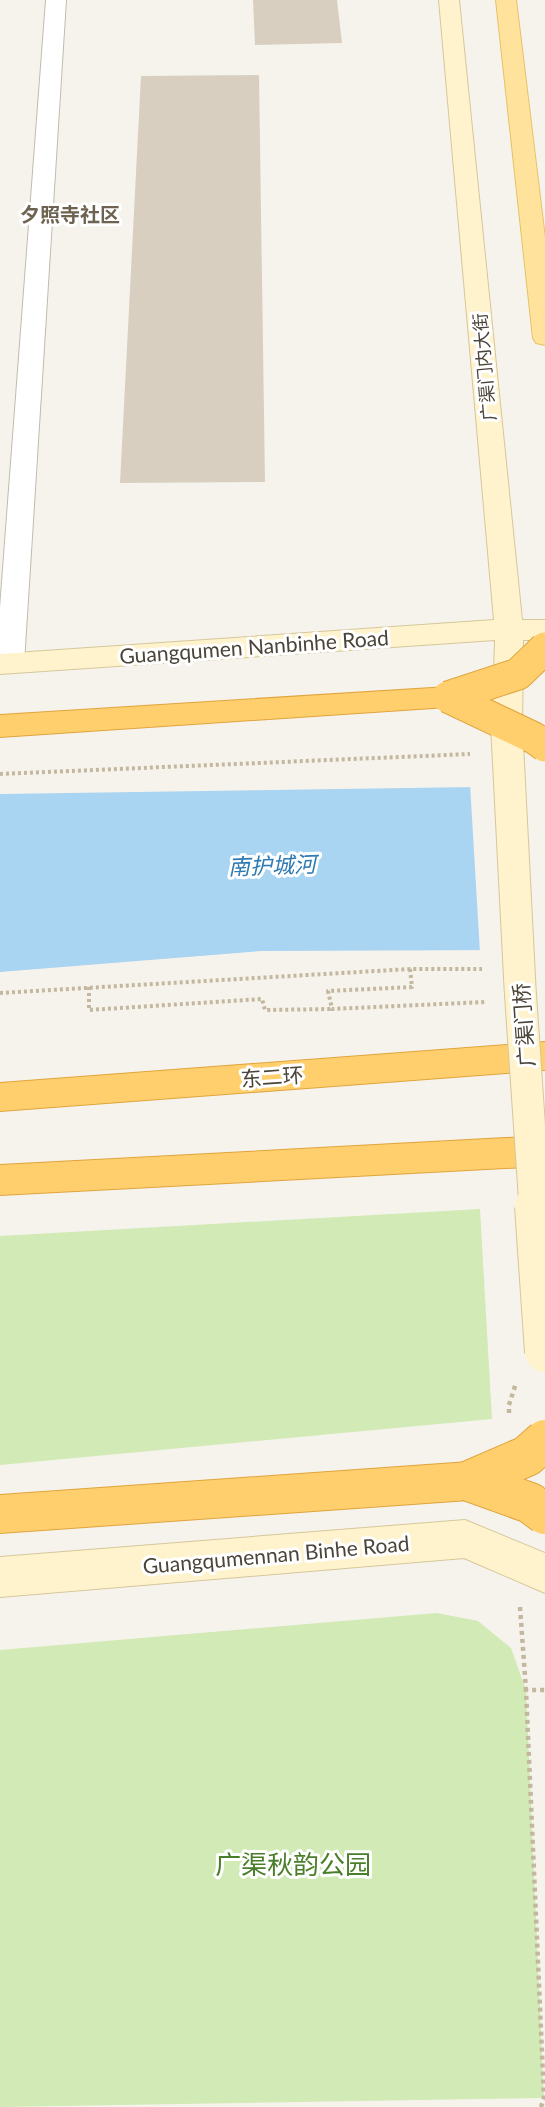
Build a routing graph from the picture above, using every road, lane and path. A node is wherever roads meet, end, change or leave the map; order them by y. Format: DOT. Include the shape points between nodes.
graph roads {
  1 [pos="56,0"];
  2 [pos="449,0"];
  3 [pos="506,0"];
  4 [pos="545,338"];
  5 [pos="509,629"];
  6 [pos="545,630"];
  7 [pos="545,648"];
  8 [pos="5,663"];
  9 [pos="448,697"];
  10 [pos="0,726"];
  11 [pos="507,734"];
  12 [pos="545,746"];
  13 [pos="475,754"];
  14 [pos="0,774"];
  15 [pos="411,969"];
  16 [pos="489,969"];
  17 [pos="88,987"];
  18 [pos="0,993"];
  19 [pos="495,1001"];
  20 [pos="332,1009"];
  21 [pos="545,1056"];
  22 [pos="4,1095"];
  23 [pos="545,1151"];
  24 [pos="0,1180"];
  25 [pos="545,1352"];
  26 [pos="545,1440"];
  27 [pos="469,1481"];
  28 [pos="0,1514"];
  29 [pos="545,1514"];
  30 [pos="545,1573"];
  31 [pos="0,1577"];
  32 [pos="545,1690"];
  33 [pos="541,2107"];
  1 -- 8 [label="street"];
  2 -- 5 [label="street, 广渠门内大街"];
  3 -- 4 [label="main road"];
  5 -- 6 [label="street, Guangqumen Nanbinhe Road"];
  5 -- 8 [label="street, Guangqumen Nanbinhe Road"];
  5 -- 11 [label="street, 广渠门内大街"];
  7 -- 9 [label="highway, bridge" via="518,674"];
  9 -- 10 [label="highway"];
  9 -- 12 [label="highway, bridge"];
  11 -- 25 [label="street, 广渠门桥, bridge"];
  13 -- 14 [label="path"];
  15 -- 16 [label="path"];
  15 -- 17 [label="path"];
  15 -- 20 [label="path" via="412,987 328,991"];
  17 -- 18 [label="path"];
  17 -- 20 [label="path" via="89,1010 262,999 265,1010"];
  19 -- 20 [label="path"];
  21 -- 22 [label="highway, 东二环"];
  23 -- 24 [label="highway"];
  26 -- 27 [label="highway, bridge" via="527,1456"];
  27 -- 28 [label="highway"];
  27 -- 29 [label="highway, bridge" via="530,1503"];
  30 -- 31 [label="street, Guangqumennan Binhe Road" via="465,1539"];
  32 -- 33 [label="path" via="526,1690 544,2098"];
}
